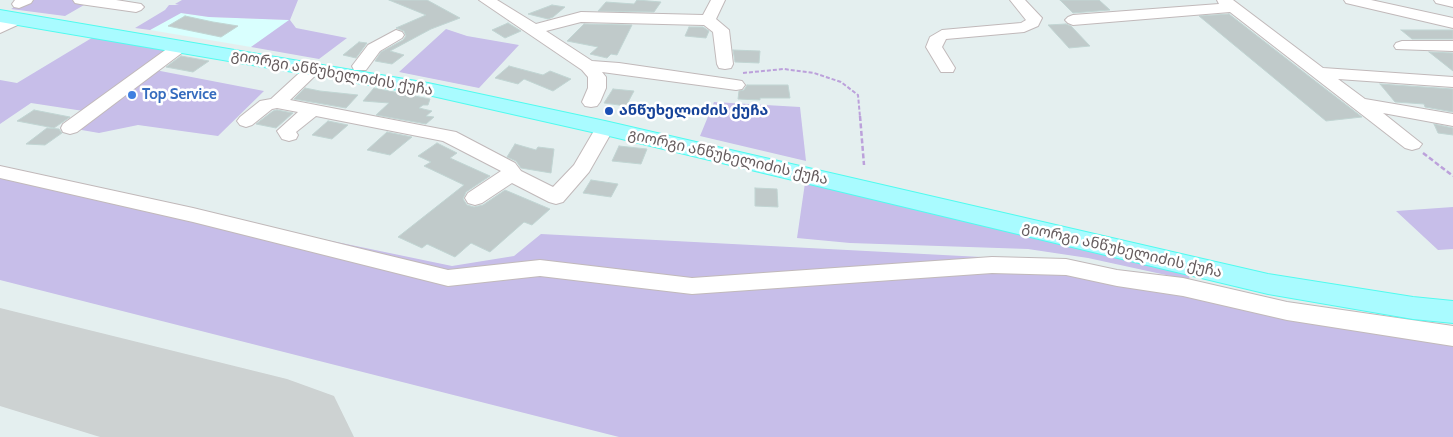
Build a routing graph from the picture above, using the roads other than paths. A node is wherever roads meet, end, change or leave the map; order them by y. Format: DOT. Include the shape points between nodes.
graph roads {
  1 [pos="80,0"];
  2 [pos="486,0"];
  3 [pos="718,0"];
  4 [pos="1351,0"];
  5 [pos="1441,0"];
  6 [pos="1374,2"];
  7 [pos="1020,3"];
  8 [pos="1453,3"];
  9 [pos="1228,4"];
  10 [pos="0,7"];
  11 [pos="136,7"];
  12 [pos="16,10"];
  13 [pos="708,20"];
  14 [pos="1073,20"];
  15 [pos="1453,23"];
  16 [pos="0,28"];
  17 [pos="534,29"];
  18 [pos="396,35"];
  19 [pos="181,46"];
  20 [pos="1402,46"];
  21 [pos="1453,46"];
  22 [pos="725,64"];
  23 [pos="360,66"];
  24 [pos="588,66"];
  25 [pos="947,68"];
  26 [pos="314,69"];
  27 [pos="1322,74"];
  28 [pos="1453,82"];
  29 [pos="736,85"];
  30 [pos="591,102"];
  31 [pos="277,103"];
  32 [pos="1360,103"];
  33 [pos="314,109"];
  34 [pos="1453,120"];
  35 [pos="246,121"];
  36 [pos="70,128"];
  37 [pos="605,128"];
  38 [pos="289,135"];
  39 [pos="1412,144"];
  40 [pos="0,172"];
  41 [pos="511,174"];
  42 [pos="475,198"];
  43 [pos="1453,295"];
  44 [pos="1453,312"];
  45 [pos="1453,336"];
  1 -- 11 [label="street"];
  2 -- 17 [label="street"];
  3 -- 13 [label="street"];
  4 -- 6 [label="street"];
  5 -- 8 [label="street"];
  6 -- 15 [label="street"];
  7 -- 25 [label="street" via="1034,18 1033,23 1024,27 942,35 936,40 934,47"];
  9 -- 14 [label="street"];
  9 -- 27 [label="street"];
  10 -- 23 [label="main road, გიორგი ანწუხელიძის ქუჩა"];
  12 -- 16 [label="street"];
  12 -- 19 [label="main road, გიორგი ანწუხელიძის ქუჩა"];
  13 -- 17 [label="street" via="581,18"];
  13 -- 22 [label="street" via="721,30"];
  17 -- 24 [label="street"];
  18 -- 23 [label="street" via="374,48"];
  19 -- 26 [label="main road, გიორგი ანწუხელიძის ქუჩა"];
  19 -- 36 [label="street"];
  20 -- 21 [label="street"];
  23 -- 43 [label="main road, გიორგი ანწუხელიძის ქუჩა" via="587,110 1244,263"];
  24 -- 29 [label="street"];
  24 -- 30 [label="street" via="597,77 597,88"];
  26 -- 31 [label="street"];
  26 -- 37 [label="main road, გიორგი ანწუხელიძის ქუჩა" via="428,89"];
  27 -- 28 [label="street"];
  27 -- 32 [label="street"];
  31 -- 33 [label="street"];
  31 -- 35 [label="street" via="266,105"];
  32 -- 34 [label="street"];
  32 -- 39 [label="street"];
  33 -- 38 [label="street" via="286,131"];
  33 -- 41 [label="street" via="449,136 508,167"];
  37 -- 41 [label="street" via="582,168 556,197"];
  37 -- 44 [label="main road, გიორგი ანწუხელიძის ქუჩა" via="1268,284"];
  40 -- 45 [label="street" via="193,215 448,278 540,268 692,286 992,265 1066,267 1117,278 1182,286 1287,311"];
  41 -- 42 [label="street"];
}
